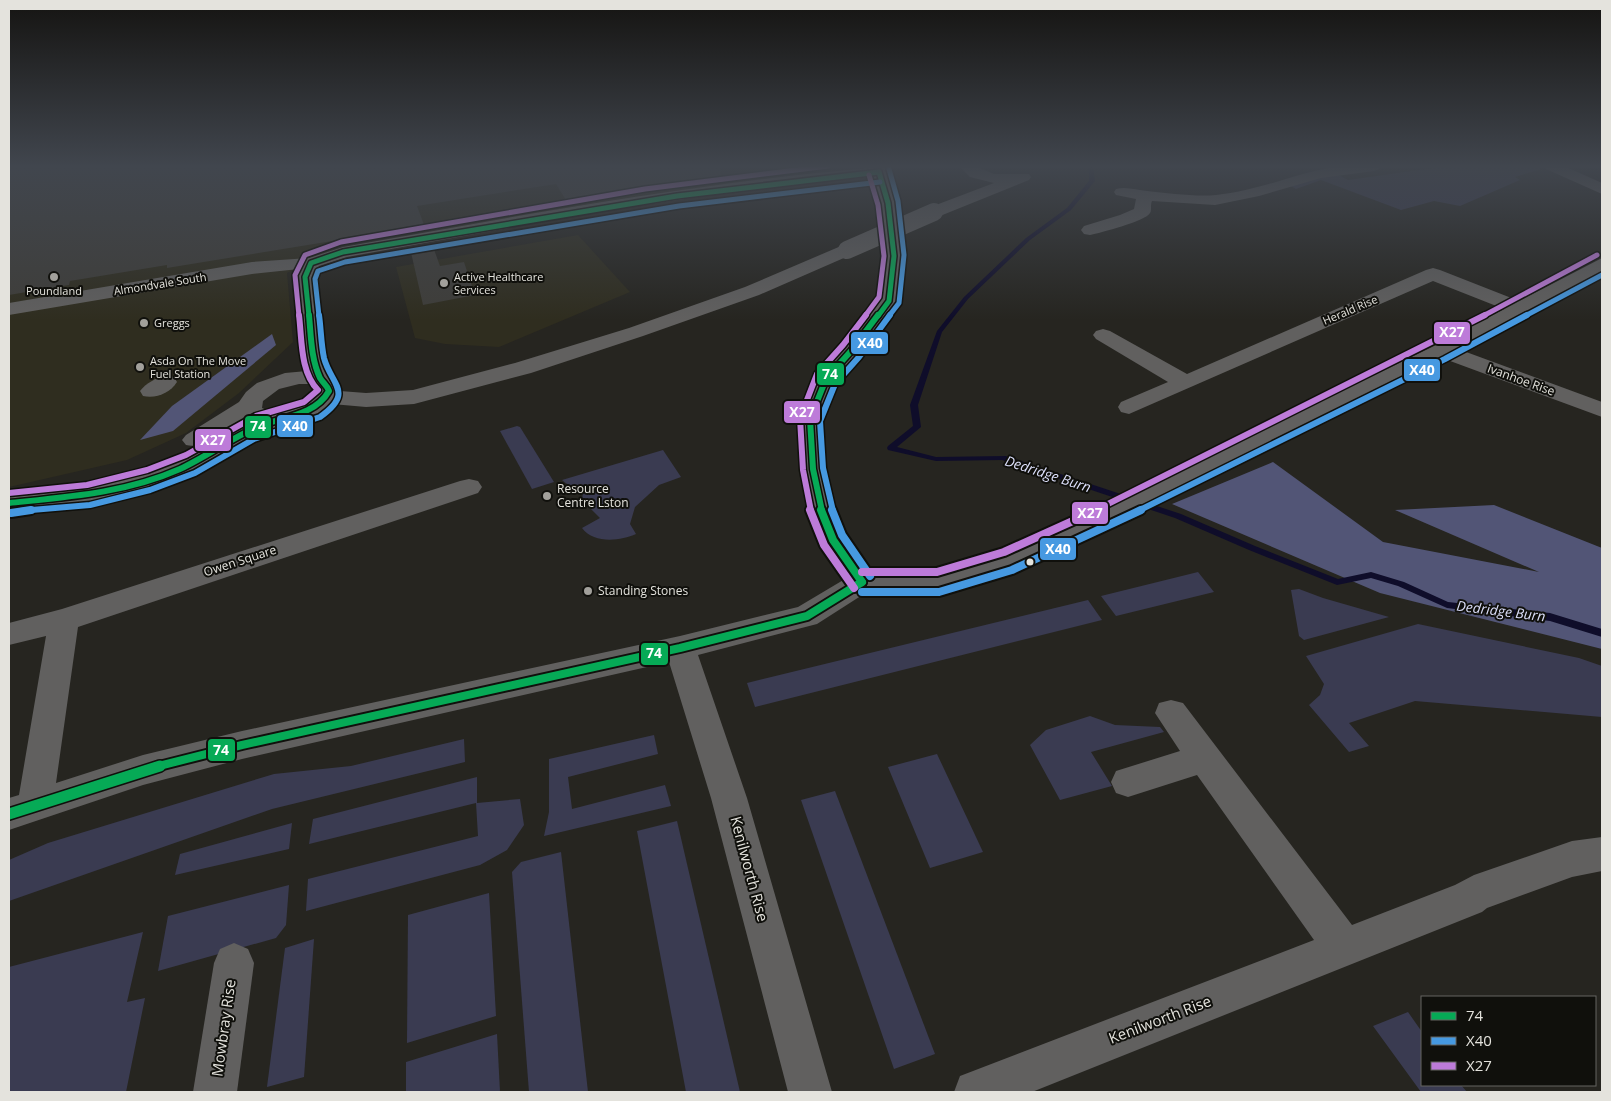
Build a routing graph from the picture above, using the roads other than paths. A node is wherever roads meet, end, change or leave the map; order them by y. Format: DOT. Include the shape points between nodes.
graph roads {
  1 [pos="546,217"];
  2 [pos="890,217"];
  3 [pos="922,217"];
  4 [pos="1129,217"];
  5 [pos="1090,230"];
  6 [pos="312,263"];
  7 [pos="1457,263"];
  8 [pos="1602,264"];
  9 [pos="1433,274"];
  10 [pos="1520,308"];
  11 [pos="9,309"];
  12 [pos="310,326"];
  13 [pos="1103,335"];
  14 [pos="1441,350"];
  15 [pos="1185,382"];
  16 [pos="272,384"];
  17 [pos="324,388"];
  18 [pos="250,404"];
  19 [pos="1129,407"];
  20 [pos="1602,410"];
  21 [pos="281,418"];
  22 [pos="468,487"];
  23 [pos="10,502"];
  24 [pos="862,582"];
  25 [pos="64,620"];
  26 [pos="9,634"];
  27 [pos="680,648"];
  28 [pos="1171,713"];
  29 [pos="1204,758"];
  30 [pos="1128,782"];
  31 [pos="22,809"];
  32 [pos="1602,854"];
  33 [pos="1344,948"];
  34 [pos="234,963"];
  35 [pos="214,1092"];
  36 [pos="810,1092"];
  37 [pos="976,1092"];
  1 -- 6 [label="street, Almondvale South" via="343,252"];
  2 -- 24 [label="street" via="894,256 889,301 852,351 826,379 810,419 813,469 820,507 833,540"];
  3 -- 17 [label="street, bridge" via="734,297 523,368 414,397 366,400"];
  4 -- 5 [label="street"];
  6 -- 11 [label="street, Almondvale South" via="252,268"];
  6 -- 12 [label="street" via="305,277"];
  7 -- 9 [label="street, Herald Rise"];
  8 -- 10 [label="street"];
  9 -- 10 [label="street"];
  9 -- 15 [label="street, Herald Rise"];
  10 -- 14 [label="street"];
  12 -- 16 [label="street" via="298,358"];
  12 -- 17 [label="street" via="314,359"];
  13 -- 15 [label="street"];
  14 -- 20 [label="street, Ivanhoe Rise"];
  14 -- 24 [label="street" via="1008,562 938,582"];
  15 -- 19 [label="street, Herald Rise"];
  16 -- 17 [label="street" via="299,377"];
  16 -- 18 [label="street" via="253,397"];
  17 -- 21 [label="street" via="319,404 308,411"];
  18 -- 21 [label="street" via="251,411 257,416"];
  18 -- 23 [label="street" via="199,437 127,473"];
  21 -- 23 [label="street" via="261,424 183,468 142,482 101,493"];
  22 -- 25 [label="street, Owen Square" via="419,514"];
  24 -- 27 [label="street" via="806,616"];
  25 -- 26 [label="street, Owen Square"];
  25 -- 31 [label="street"];
  27 -- 31 [label="street" via="242,744 143,770"];
  27 -- 36 [label="street, Kenilworth Rise" via="729,798"];
  28 -- 29 [label="street"];
  29 -- 30 [label="street"];
  29 -- 33 [label="street"];
  32 -- 33 [label="street, Kenilworth Rise" via="1572,859 1474,894"];
  33 -- 37 [label="street, Kenilworth Rise"];
  34 -- 35 [label="street, Mowbray Rise"];
}
